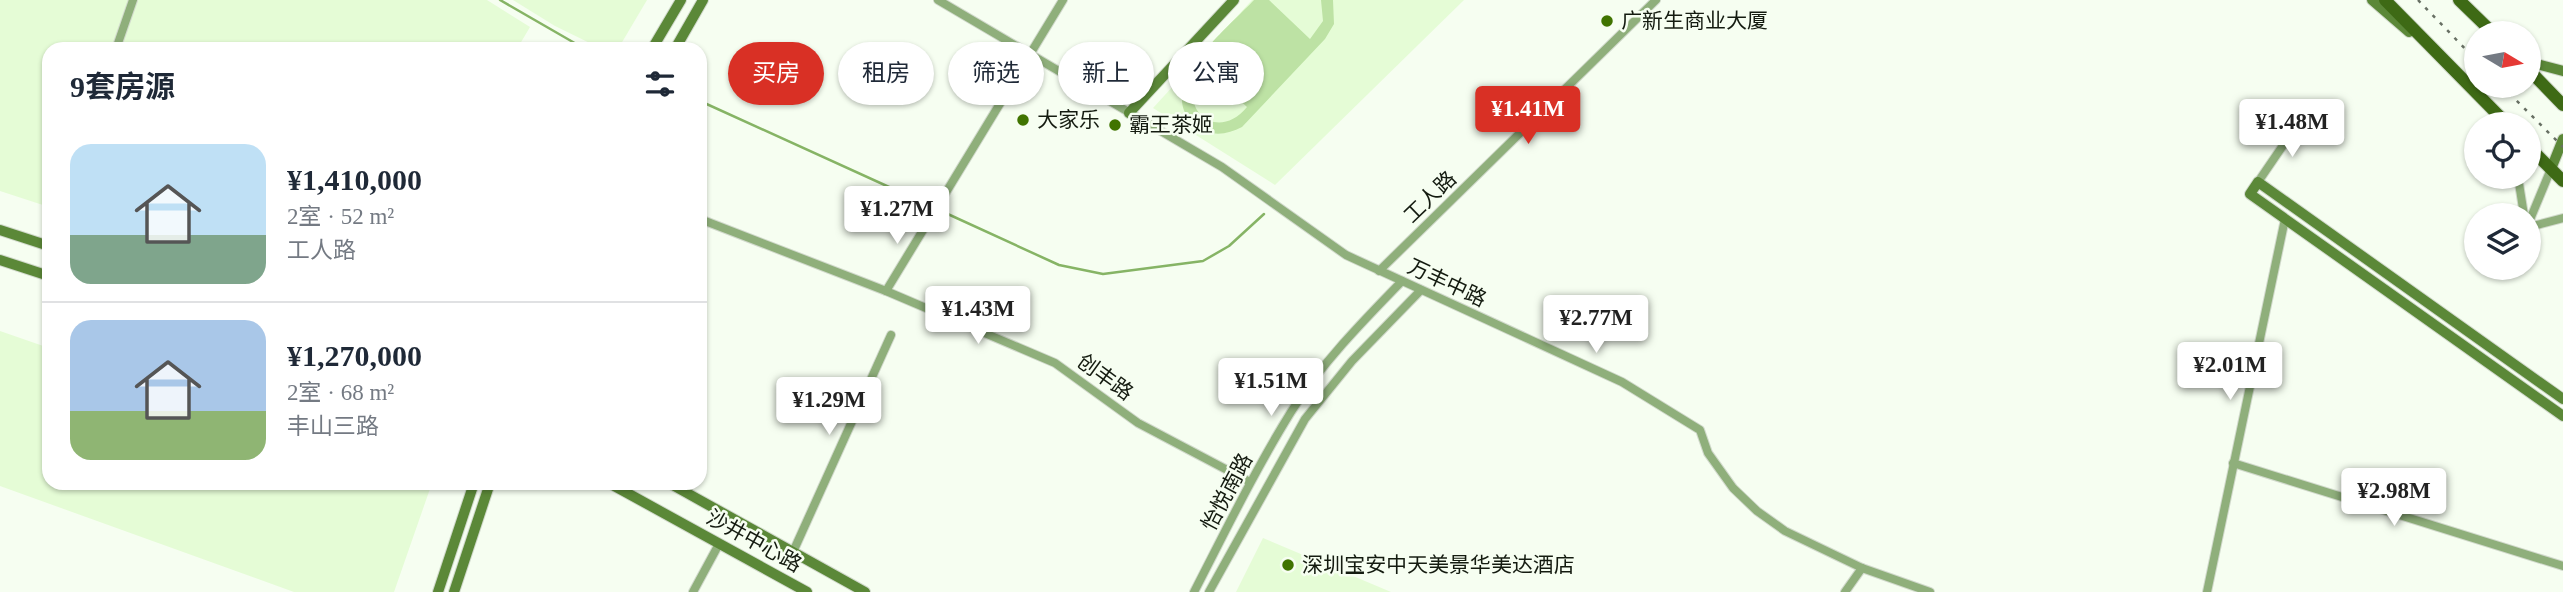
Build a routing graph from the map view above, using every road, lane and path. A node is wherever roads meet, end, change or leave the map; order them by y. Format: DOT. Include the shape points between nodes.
graph roads {
  1 [pos="133,0"];
  2 [pos="681,0"];
  3 [pos="704,0"];
  4 [pos="938,0"];
  5 [pos="1063,0"];
  6 [pos="1234,0"];
  7 [pos="1656,0"];
  8 [pos="2372,0"];
  9 [pos="2385,0"];
  10 [pos="2459,0"];
  11 [pos="2468,0"];
  12 [pos="2480,21"];
  13 [pos="2483,21"];
  14 [pos="118,42"];
  15 [pos="656,42"];
  16 [pos="678,42"];
  17 [pos="1010,42"];
  18 [pos="1037,42"];
  19 [pos="1044,62"];
  20 [pos="2449,65"];
  21 [pos="2541,65"];
  22 [pos="2563,71"];
  23 [pos="2541,82"];
  24 [pos="999,105"];
  25 [pos="2563,105"];
  26 [pos="2494,112"];
  27 [pos="1129,113"];
  28 [pos="2301,119"];
  29 [pos="2563,139"];
  30 [pos="2563,157"];
  31 [pos="2541,159"];
  32 [pos="2551,169"];
  33 [pos="2563,181"];
  34 [pos="2258,182"];
  35 [pos="2537,203"];
  36 [pos="2563,218"];
  37 [pos="2285,219"];
  38 [pos="707,222"];
  39 [pos="2541,224"];
  40 [pos="0,230"];
  41 [pos="42,243"];
  42 [pos="0,260"];
  43 [pos="1380,271"];
  44 [pos="42,274"];
  45 [pos="1402,281"];
  46 [pos="1421,290"];
  47 [pos="886,291"];
  48 [pos="891,335"];
  49 [pos="2563,399"];
  50 [pos="2563,416"];
  51 [pos="2233,463"];
  52 [pos="1250,482"];
  53 [pos="471,490"];
  54 [pos="488,490"];
  55 [pos="622,490"];
  56 [pos="682,490"];
  57 [pos="719,544"];
  58 [pos="793,552"];
  59 [pos="2563,566"];
  60 [pos="1862,568"];
  61 [pos="438,592"];
  62 [pos="454,592"];
  63 [pos="693,592"];
  64 [pos="807,592"];
  65 [pos="865,592"];
  66 [pos="1194,592"];
  67 [pos="1209,592"];
  68 [pos="1845,592"];
  69 [pos="1930,592"];
  70 [pos="2207,592"];
  1 -- 14 [label="street"];
  2 -- 15 [label="street"];
  3 -- 16 [label="street"];
  4 -- 17 [label="street, 万丰中路"];
  5 -- 18 [label="street"];
  6 -- 27 [label="street"];
  7 -- 43 [label="street, 工人路"];
  8 -- 20 [label="street"];
  9 -- 20 [label="main road"];
  10 -- 12 [label="main road"];
  11 -- 13 [label="street"];
  19 -- 27 [label="street, 万丰中路"];
  20 -- 26 [label="main road"];
  21 -- 22 [label="street"];
  23 -- 25 [label="main road"];
  24 -- 47 [label="street"];
  27 -- 43 [label="street, 万丰中路" via="1222,167 1334,249"];
  28 -- 34 [label="street"];
  29 -- 32 [label="street"];
  30 -- 32 [label="street"];
  31 -- 32 [label="main road"];
  32 -- 33 [label="main road"];
  32 -- 35 [label="street"];
  34 -- 37 [label="street" via="2250,194"];
  34 -- 49 [label="street"];
  36 -- 39 [label="street"];
  37 -- 50 [label="street"];
  37 -- 51 [label="street"];
  38 -- 47 [label="street, 创丰路"];
  40 -- 41 [label="street"];
  42 -- 44 [label="street"];
  43 -- 45 [label="street, 万丰中路"];
  45 -- 46 [label="street, 万丰中路"];
  45 -- 52 [label="street, 怡悦南路" via="1344,341 1292,410"];
  46 -- 60 [label="street, 万丰中路" via="1622,382 1700,430 1716,467 1757,511 1785,531"];
  46 -- 67 [label="street, 怡悦南路" via="1352,361 1305,419"];
  47 -- 52 [label="street, 创丰路" via="1055,363 1139,423"];
  48 -- 58 [label="street"];
  51 -- 59 [label="street"];
  51 -- 70 [label="street"];
  52 -- 66 [label="street, 怡悦南路"];
  53 -- 61 [label="street"];
  54 -- 62 [label="street"];
  55 -- 57 [label="street, 沙井中心路"];
  56 -- 58 [label="street, 沙井中心路"];
  57 -- 63 [label="street"];
  57 -- 64 [label="street, 沙井中心路"];
  58 -- 65 [label="street, 沙井中心路"];
  60 -- 68 [label="street"];
  60 -- 69 [label="street, 万丰中路"];
}
